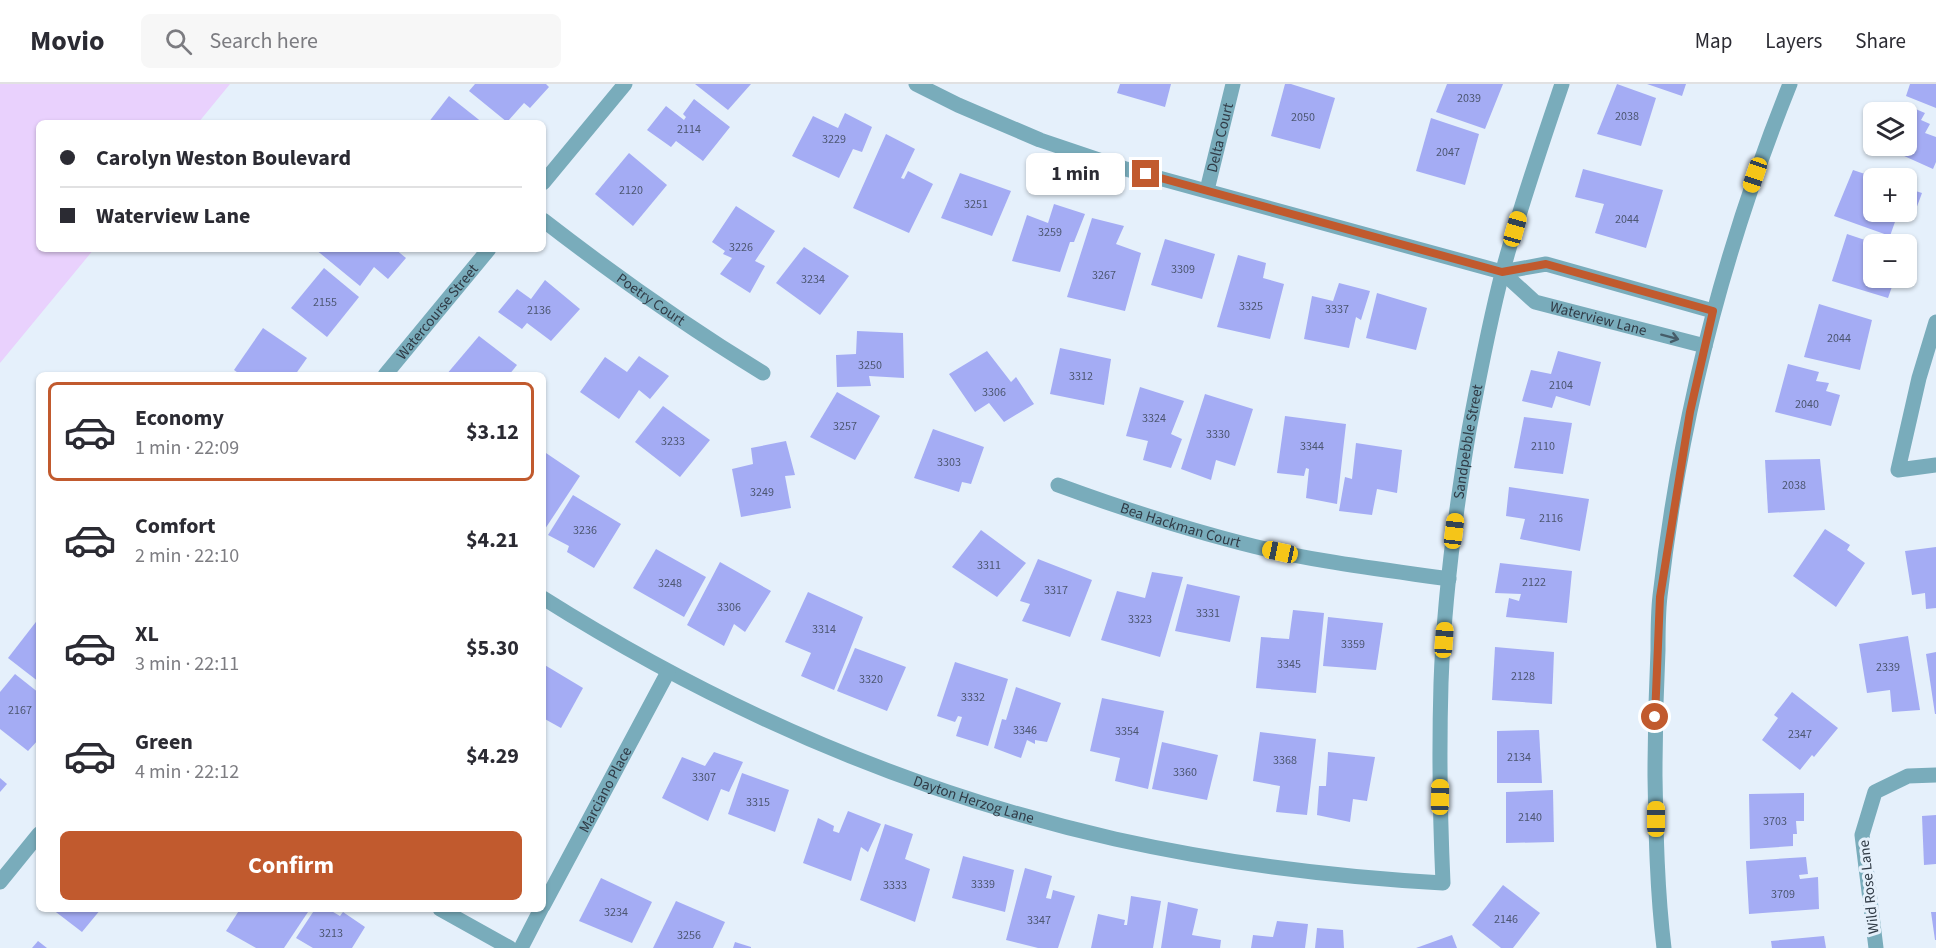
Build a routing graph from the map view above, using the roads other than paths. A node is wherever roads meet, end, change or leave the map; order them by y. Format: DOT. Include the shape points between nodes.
graph roads {
  1 [pos="625,84"];
  2 [pos="916,84"];
  3 [pos="1233,84"];
  4 [pos="1562,84"];
  5 [pos="1790,84"];
  6 [pos="546,179"];
  7 [pos="1207,190"];
  8 [pos="546,222"];
  9 [pos="487,252"];
  10 [pos="1502,272"];
  11 [pos="1713,311"];
  12 [pos="1936,322"];
  13 [pos="1705,346"];
  14 [pos="387,372"];
  15 [pos="763,373"];
  16 [pos="1936,465"];
  17 [pos="1058,485"];
  18 [pos="1449,579"];
  19 [pos="546,600"];
  20 [pos="668,672"];
  21 [pos="1936,774"];
  22 [pos="36,838"];
  23 [pos="0,882"];
  24 [pos="1443,883"];
  25 [pos="546,901"];
  26 [pos="445,912"];
  27 [pos="540,912"];
  28 [pos="510,948"];
  29 [pos="521,948"];
  30 [pos="1664,948"];
  31 [pos="1876,948"];
  1 -- 6 [label="street"];
  2 -- 7 [label="street, Waterview Lane" via="1040,140 1125,169"];
  3 -- 7 [label="street, Delta Court"];
  4 -- 10 [label="street, Sandpebble Street"];
  5 -- 11 [label="street" via="1758,164"];
  7 -- 10 [label="street, Waterview Lane"];
  8 -- 15 [label="street, Poetry Court" via="615,275"];
  9 -- 14 [label="street, Watercourse Street"];
  10 -- 11 [label="street, Waterview Lane" via="1546,264"];
  10 -- 13 [label="street, Waterview Lane, one-way" via="1535,302"];
  10 -- 18 [label="street, Sandpebble Street" via="1471,418"];
  11 -- 13 [label="street"];
  12 -- 16 [label="street" via="1898,470"];
  13 -- 30 [label="street" via="1690,412 1660,597 1656,829"];
  17 -- 18 [label="street, Bea Hackman Court" via="1147,517 1243,544 1336,563"];
  18 -- 24 [label="street, Sandpebble Street" via="1441,682"];
  19 -- 20 [label="street, Dayton Herzog Lane"];
  20 -- 24 [label="street, Dayton Herzog Lane" via="842,753 1022,815 1115,839 1209,857 1303,872"];
  20 -- 25 [label="street, Marciano Place"];
  21 -- 31 [label="street, Wild Rose Lane" via="1908,776 1875,792 1862,836"];
  22 -- 23 [label="street"];
  26 -- 28 [label="street"];
  27 -- 29 [label="street, Marciano Place"];
}
